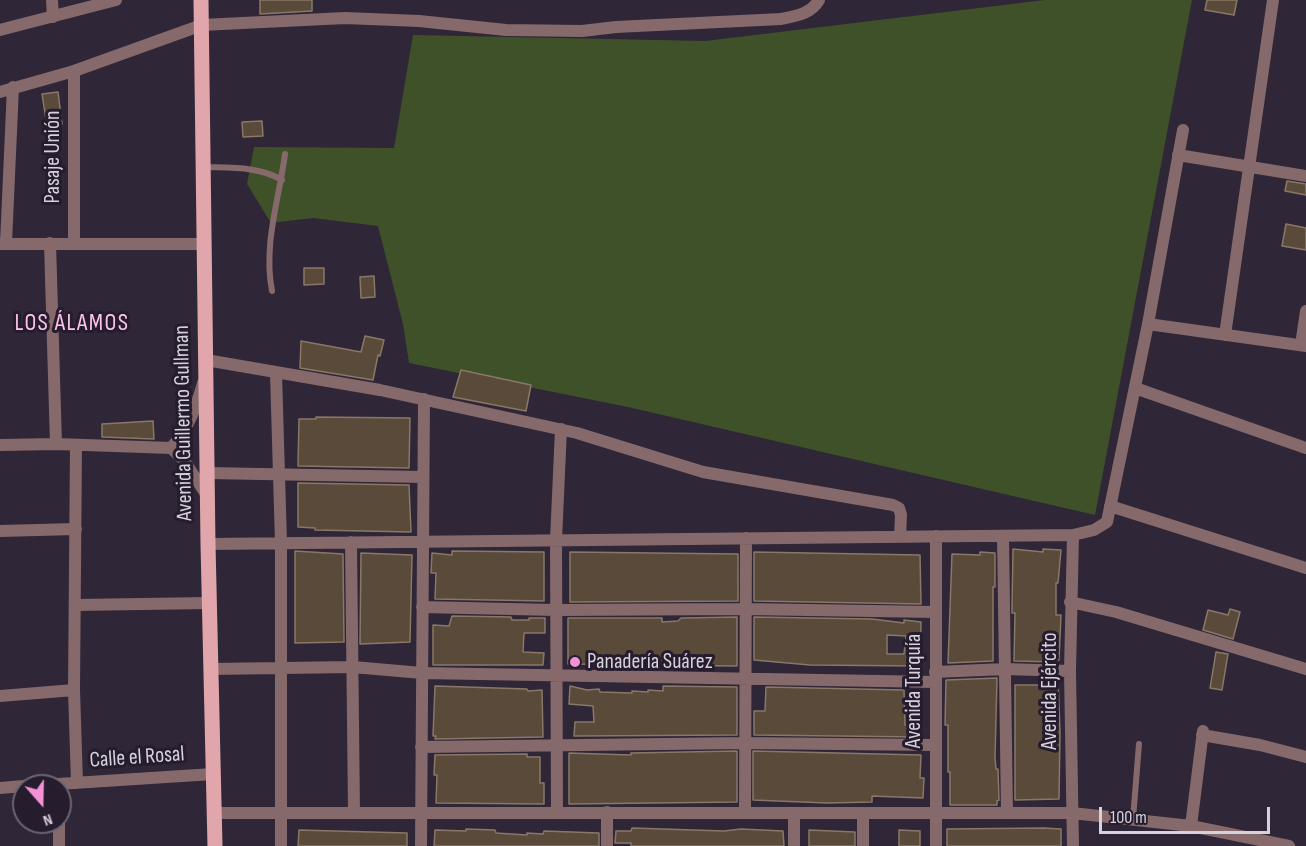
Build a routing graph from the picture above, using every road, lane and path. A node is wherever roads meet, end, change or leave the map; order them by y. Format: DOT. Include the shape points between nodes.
graph roads {
  1 [pos="52,0"];
  2 [pos="116,0"];
  3 [pos="201,0"];
  4 [pos="819,0"];
  5 [pos="1274,0"];
  6 [pos="53,17"];
  7 [pos="202,25"];
  8 [pos="0,30"];
  9 [pos="74,70"];
  10 [pos="13,87"];
  11 [pos="0,92"];
  12 [pos="1183,130"];
  13 [pos="285,154"];
  14 [pos="1178,155"];
  15 [pos="204,166"];
  16 [pos="1250,167"];
  17 [pos="1306,176"];
  18 [pos="282,180"];
  19 [pos="50,243"];
  20 [pos="74,243"];
  21 [pos="3,244"];
  22 [pos="205,244"];
  23 [pos="272,291"];
  24 [pos="1306,311"];
  25 [pos="1148,324"];
  26 [pos="1225,335"];
  27 [pos="1303,346"];
  28 [pos="206,367"];
  29 [pos="276,373"];
  30 [pos="1135,388"];
  31 [pos="424,399"];
  32 [pos="561,429"];
  33 [pos="56,444"];
  34 [pos="0,445"];
  35 [pos="76,445"];
  36 [pos="171,448"];
  37 [pos="1306,448"];
  38 [pos="207,473"];
  39 [pos="280,474"];
  40 [pos="423,477"];
  41 [pos="208,497"];
  42 [pos="1110,506"];
  43 [pos="76,529"];
  44 [pos="0,531"];
  45 [pos="1072,535"];
  46 [pos="936,536"];
  47 [pos="1003,536"];
  48 [pos="900,537"];
  49 [pos="746,538"];
  50 [pos="556,540"];
  51 [pos="351,542"];
  52 [pos="422,542"];
  53 [pos="281,543"];
  54 [pos="208,544"];
  55 [pos="1306,568"];
  56 [pos="1070,602"];
  57 [pos="209,603"];
  58 [pos="75,604"];
  59 [pos="422,607"];
  60 [pos="745,609"];
  61 [pos="556,610"];
  62 [pos="935,612"];
  63 [pos="282,667"];
  64 [pos="353,667"];
  65 [pos="210,669"];
  66 [pos="1005,669"];
  67 [pos="1306,669"];
  68 [pos="1070,671"];
  69 [pos="422,673"];
  70 [pos="556,675"];
  71 [pos="935,677"];
  72 [pos="745,679"];
  73 [pos="74,690"];
  74 [pos="0,696"];
  75 [pos="744,743"];
  76 [pos="1139,744"];
  77 [pos="557,745"];
  78 [pos="935,745"];
  79 [pos="422,747"];
  80 [pos="1306,757"];
  81 [pos="213,774"];
  82 [pos="77,783"];
  83 [pos="72,784"];
  84 [pos="282,812"];
  85 [pos="354,812"];
  86 [pos="421,812"];
  87 [pos="557,812"];
  88 [pos="607,812"];
  89 [pos="214,813"];
  90 [pos="745,813"];
  91 [pos="794,813"];
  92 [pos="863,813"];
  93 [pos="936,813"];
  94 [pos="1006,813"];
  95 [pos="1072,813"];
  96 [pos="1133,820"];
  97 [pos="1191,826"];
  98 [pos="215,846"];
  99 [pos="281,846"];
  100 [pos="421,846"];
  101 [pos="607,846"];
  102 [pos="794,846"];
  103 [pos="863,846"];
  104 [pos="936,846"];
  105 [pos="1073,846"];
  106 [pos="1289,846"];
  1 -- 6 [label="street"];
  2 -- 6 [label="street"];
  3 -- 7 [label="main road, Avenida Guillermo Gullman"];
  4 -- 7 [label="street" via="804,14 781,19 582,31 506,30 345,18"];
  5 -- 16 [label="street"];
  6 -- 8 [label="street"];
  7 -- 9 [label="street"];
  7 -- 15 [label="main road, Avenida Guillermo Gullman"];
  9 -- 10 [label="street"];
  9 -- 20 [label="street, Pasaje Unión"];
  10 -- 11 [label="street"];
  10 -- 21 [label="street"];
  12 -- 14 [label="street"];
  13 -- 18 [label="lane"];
  14 -- 16 [label="street"];
  14 -- 25 [label="street"];
  15 -- 18 [label="lane" via="247,169"];
  15 -- 22 [label="main road, Avenida Guillermo Gullman"];
  16 -- 17 [label="street"];
  16 -- 26 [label="street"];
  18 -- 23 [label="lane" via="269,255"];
  19 -- 20 [label="street"];
  19 -- 21 [label="street"];
  19 -- 33 [label="street"];
  20 -- 22 [label="street"];
  22 -- 28 [label="main road, Avenida Guillermo Gullman"];
  24 -- 27 [label="street"];
  25 -- 26 [label="street"];
  25 -- 30 [label="street"];
  26 -- 27 [label="street"];
  28 -- 29 [label="street"];
  28 -- 36 [label="street" via="195,410 186,430"];
  28 -- 38 [label="main road, Avenida Guillermo Gullman"];
  29 -- 31 [label="street"];
  29 -- 39 [label="street"];
  30 -- 37 [label="street"];
  30 -- 42 [label="street"];
  31 -- 32 [label="street"];
  31 -- 40 [label="street"];
  32 -- 48 [label="street" via="703,471 893,505 901,514"];
  32 -- 50 [label="street"];
  33 -- 34 [label="street"];
  33 -- 35 [label="street"];
  35 -- 36 [label="street"];
  35 -- 43 [label="street"];
  36 -- 41 [label="street"];
  38 -- 39 [label="street"];
  38 -- 41 [label="main road, Avenida Guillermo Gullman"];
  39 -- 40 [label="street"];
  39 -- 53 [label="street"];
  40 -- 52 [label="street"];
  41 -- 54 [label="main road, Avenida Guillermo Gullman"];
  42 -- 45 [label="street" via="1107,522"];
  42 -- 55 [label="street"];
  43 -- 44 [label="street"];
  43 -- 58 [label="street"];
  45 -- 47 [label="street"];
  45 -- 56 [label="street, Avenida Ejército"];
  46 -- 47 [label="street"];
  46 -- 48 [label="street"];
  46 -- 62 [label="street, Avenida Turquía"];
  47 -- 66 [label="street"];
  48 -- 49 [label="street"];
  49 -- 50 [label="street"];
  49 -- 60 [label="street"];
  50 -- 52 [label="street"];
  50 -- 61 [label="street"];
  51 -- 52 [label="street"];
  51 -- 53 [label="street"];
  51 -- 64 [label="street"];
  52 -- 59 [label="street"];
  53 -- 54 [label="street"];
  53 -- 63 [label="street"];
  54 -- 57 [label="main road, Avenida Guillermo Gullman"];
  56 -- 67 [label="street"];
  56 -- 68 [label="street, Avenida Ejército"];
  57 -- 58 [label="street"];
  57 -- 65 [label="main road, Avenida Guillermo Gullman"];
  58 -- 73 [label="street"];
  59 -- 61 [label="street"];
  59 -- 69 [label="street"];
  60 -- 61 [label="street"];
  60 -- 62 [label="street"];
  60 -- 72 [label="street"];
  61 -- 70 [label="street"];
  62 -- 71 [label="street, Avenida Turquía"];
  63 -- 64 [label="street"];
  63 -- 65 [label="street"];
  63 -- 84 [label="street"];
  64 -- 69 [label="street"];
  64 -- 85 [label="street"];
  65 -- 81 [label="main road, Avenida Guillermo Gullman"];
  66 -- 68 [label="street"];
  66 -- 71 [label="street"];
  66 -- 94 [label="street"];
  68 -- 95 [label="street, Avenida Ejército"];
  69 -- 70 [label="street"];
  69 -- 79 [label="street"];
  70 -- 72 [label="street"];
  70 -- 77 [label="street"];
  71 -- 72 [label="street"];
  71 -- 78 [label="street, Avenida Turquía"];
  72 -- 75 [label="street"];
  73 -- 74 [label="street"];
  73 -- 82 [label="street"];
  75 -- 77 [label="street"];
  75 -- 78 [label="street"];
  75 -- 90 [label="street"];
  76 -- 96 [label="lane"];
  77 -- 79 [label="street"];
  77 -- 87 [label="street"];
  78 -- 93 [label="street, Avenida Turquía"];
  79 -- 86 [label="street"];
  80 -- 97 [label="street" via="1203,733"];
  81 -- 82 [label="street, Calle el Rosal"];
  81 -- 89 [label="main road, Avenida Guillermo Gullman"];
  82 -- 83 [label="street, Calle el Rosal"];
  84 -- 85 [label="street"];
  84 -- 89 [label="street"];
  84 -- 99 [label="street"];
  85 -- 86 [label="street"];
  86 -- 87 [label="street"];
  86 -- 100 [label="street"];
  87 -- 88 [label="street"];
  88 -- 90 [label="street"];
  88 -- 101 [label="street"];
  89 -- 98 [label="main road, Avenida Guillermo Gullman"];
  90 -- 91 [label="street"];
  91 -- 92 [label="street"];
  91 -- 102 [label="street"];
  92 -- 93 [label="street"];
  92 -- 103 [label="street"];
  93 -- 94 [label="street"];
  93 -- 104 [label="street, Avenida Turquía"];
  94 -- 95 [label="street"];
  95 -- 96 [label="street"];
  95 -- 105 [label="street, Avenida Ejército"];
  96 -- 97 [label="street"];
  97 -- 106 [label="street"];
}
